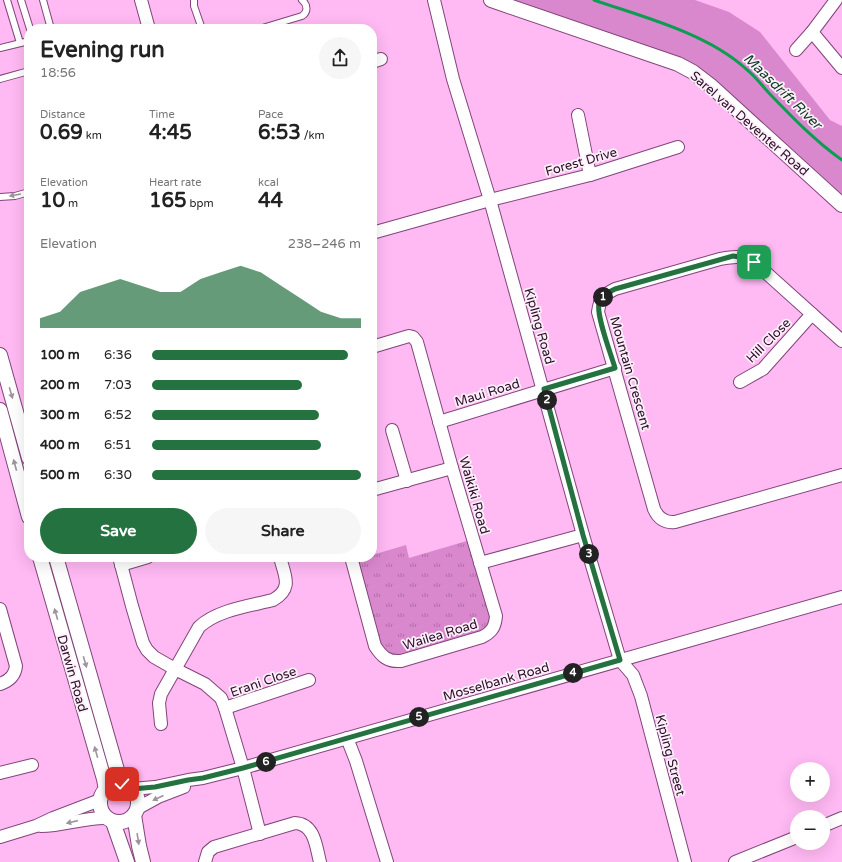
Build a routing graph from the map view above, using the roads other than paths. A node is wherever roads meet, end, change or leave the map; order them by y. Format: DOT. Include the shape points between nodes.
graph roads {
  1 [pos="8,0"];
  2 [pos="21,0"];
  3 [pos="43,0"];
  4 [pos="141,0"];
  5 [pos="194,0"];
  6 [pos="302,0"];
  7 [pos="434,0"];
  8 [pos="491,0"];
  9 [pos="836,0"];
  10 [pos="28,24"];
  11 [pos="50,24"];
  12 [pos="148,24"];
  13 [pos="200,24"];
  14 [pos="276,24"];
  15 [pos="812,32"];
  16 [pos="24,42"];
  17 [pos="20,43"];
  18 [pos="0,48"];
  19 [pos="796,50"];
  20 [pos="842,68"];
  21 [pos="24,72"];
  22 [pos="0,78"];
  23 [pos="578,115"];
  24 [pos="678,147"];
  25 [pos="590,175"];
  26 [pos="24,193"];
  27 [pos="0,197"];
  28 [pos="490,200"];
  29 [pos="842,205"];
  30 [pos="377,228"];
  31 [pos="812,314"];
  32 [pos="842,341"];
  33 [pos="377,346"];
  34 [pos="0,355"];
  35 [pos="615,368"];
  36 [pos="740,382"];
  37 [pos="544,389"];
  38 [pos="0,410"];
  39 [pos="439,422"];
  40 [pos="392,430"];
  41 [pos="24,440"];
  42 [pos="452,468"];
  43 [pos="842,474"];
  44 [pos="406,481"];
  45 [pos="377,489"];
  46 [pos="24,499"];
  47 [pos="583,535"];
  48 [pos="41,562"];
  49 [pos="58,562"];
  50 [pos="120,562"];
  51 [pos="281,562"];
  52 [pos="352,562"];
  53 [pos="480,563"];
  54 [pos="842,597"];
  55 [pos="0,609"];
  56 [pos="620,660"];
  57 [pos="175,669"];
  58 [pos="309,680"];
  59 [pos="0,684"];
  60 [pos="225,708"];
  61 [pos="161,724"];
  62 [pos="348,738"];
  63 [pos="32,765"];
  64 [pos="243,768"];
  65 [pos="0,773"];
  66 [pos="203,778"];
  67 [pos="127,787"];
  68 [pos="103,795"];
  69 [pos="136,812"];
  70 [pos="842,818"];
  71 [pos="110,820"];
  72 [pos="830,823"];
  73 [pos="36,826"];
  74 [pos="260,834"];
  75 [pos="0,837"];
  76 [pos="790,840"];
  77 [pos="127,862"];
  78 [pos="143,862"];
  79 [pos="206,862"];
  80 [pos="320,862"];
  81 [pos="387,862"];
  82 [pos="686,862"];
  83 [pos="735,862"];
  1 -- 17 [label="lane"];
  2 -- 10 [label="lane"];
  3 -- 11 [label="lane"];
  4 -- 12 [label="street"];
  5 -- 13 [label="lane"];
  6 -- 14 [label="lane" via="307,8 302,16"];
  7 -- 28 [label="street, Kipling Road" via="453,79"];
  8 -- 29 [label="street, Sarel van Deventer Road" via="678,64 693,72"];
  9 -- 15 [label="street"];
  15 -- 19 [label="street"];
  15 -- 20 [label="street"];
  16 -- 17 [label="lane"];
  17 -- 18 [label="lane"];
  21 -- 22 [label="lane"];
  23 -- 25 [label="street"];
  24 -- 25 [label="street, Forest Drive"];
  25 -- 28 [label="street, Forest Drive"];
  26 -- 27 [label="lane, one-way"];
  28 -- 30 [label="street, Forest Drive"];
  28 -- 37 [label="street, Kipling Road"];
  31 -- 32 [label="street, Mountain Crescent"];
  31 -- 35 [label="street, Mountain Crescent" via="754,262 733,256 720,259 615,289 601,299 598,312"];
  31 -- 36 [label="street, Hill Close" via="763,369"];
  33 -- 39 [label="street, Waikiki Road" via="409,336 417,342"];
  34 -- 41 [label="street, one-way"];
  35 -- 37 [label="street, Maui Road"];
  35 -- 43 [label="street, Mountain Crescent" via="654,509 666,522 675,522"];
  37 -- 39 [label="street, Maui Road"];
  37 -- 47 [label="street, Kipling Road"];
  46 -- 38 [label="street, one-way"];
  39 -- 42 [label="street, Waikiki Road"];
  40 -- 44 [label="street"];
  42 -- 44 [label="street"];
  42 -- 53 [label="street, Waikiki Road"];
  44 -- 45 [label="street"];
  47 -- 53 [label="street"];
  47 -- 56 [label="street, Kipling Road"];
  68 -- 48 [label="street, Darwin Road, one-way" via="104,779"];
  49 -- 67 [label="street, Darwin Road, one-way"];
  50 -- 57 [label="street" via="146,650"];
  51 -- 57 [label="street" via="287,583 283,593 273,600 205,621"];
  52 -- 53 [label="street, Wailea Road" via="376,646 385,658 393,662 482,637 493,629 496,616"];
  54 -- 56 [label="street, Mosselbank Road"];
  55 -- 59 [label="street" via="16,666 12,678"];
  56 -- 62 [label="street, Mosselbank Road"];
  56 -- 82 [label="street, Kipling Street" via="633,675 641,696"];
  57 -- 60 [label="street" via="210,687 221,698"];
  57 -- 61 [label="street" via="161,694"];
  58 -- 60 [label="street, Erani Close"];
  60 -- 64 [label="street"];
  62 -- 64 [label="street, Mosselbank Road"];
  62 -- 81 [label="street"];
  63 -- 65 [label="street"];
  64 -- 66 [label="street, Mosselbank Road"];
  64 -- 74 [label="street"];
  66 -- 67 [label="street, Mosselbank Road" via="155,787"];
  66 -- 69 [label="street, Mosselbank Road, one-way" via="158,797"];
  67 -- 68 [label="street" via="115,784"];
  67 -- 69 [label="street" via="136,794"];
  68 -- 71 [label="street" via="102,811"];
  68 -- 73 [label="street"];
  69 -- 71 [label="street" via="125,822"];
  69 -- 78 [label="street, one-way"];
  70 -- 72 [label="street"];
  71 -- 73 [label="street, one-way" via="86,819 55,826"];
  71 -- 77 [label="street"];
  73 -- 75 [label="street"];
  74 -- 79 [label="street" via="214,847 208,852"];
  74 -- 80 [label="street" via="295,823 302,824 312,834"];
  76 -- 83 [label="street"];
}
